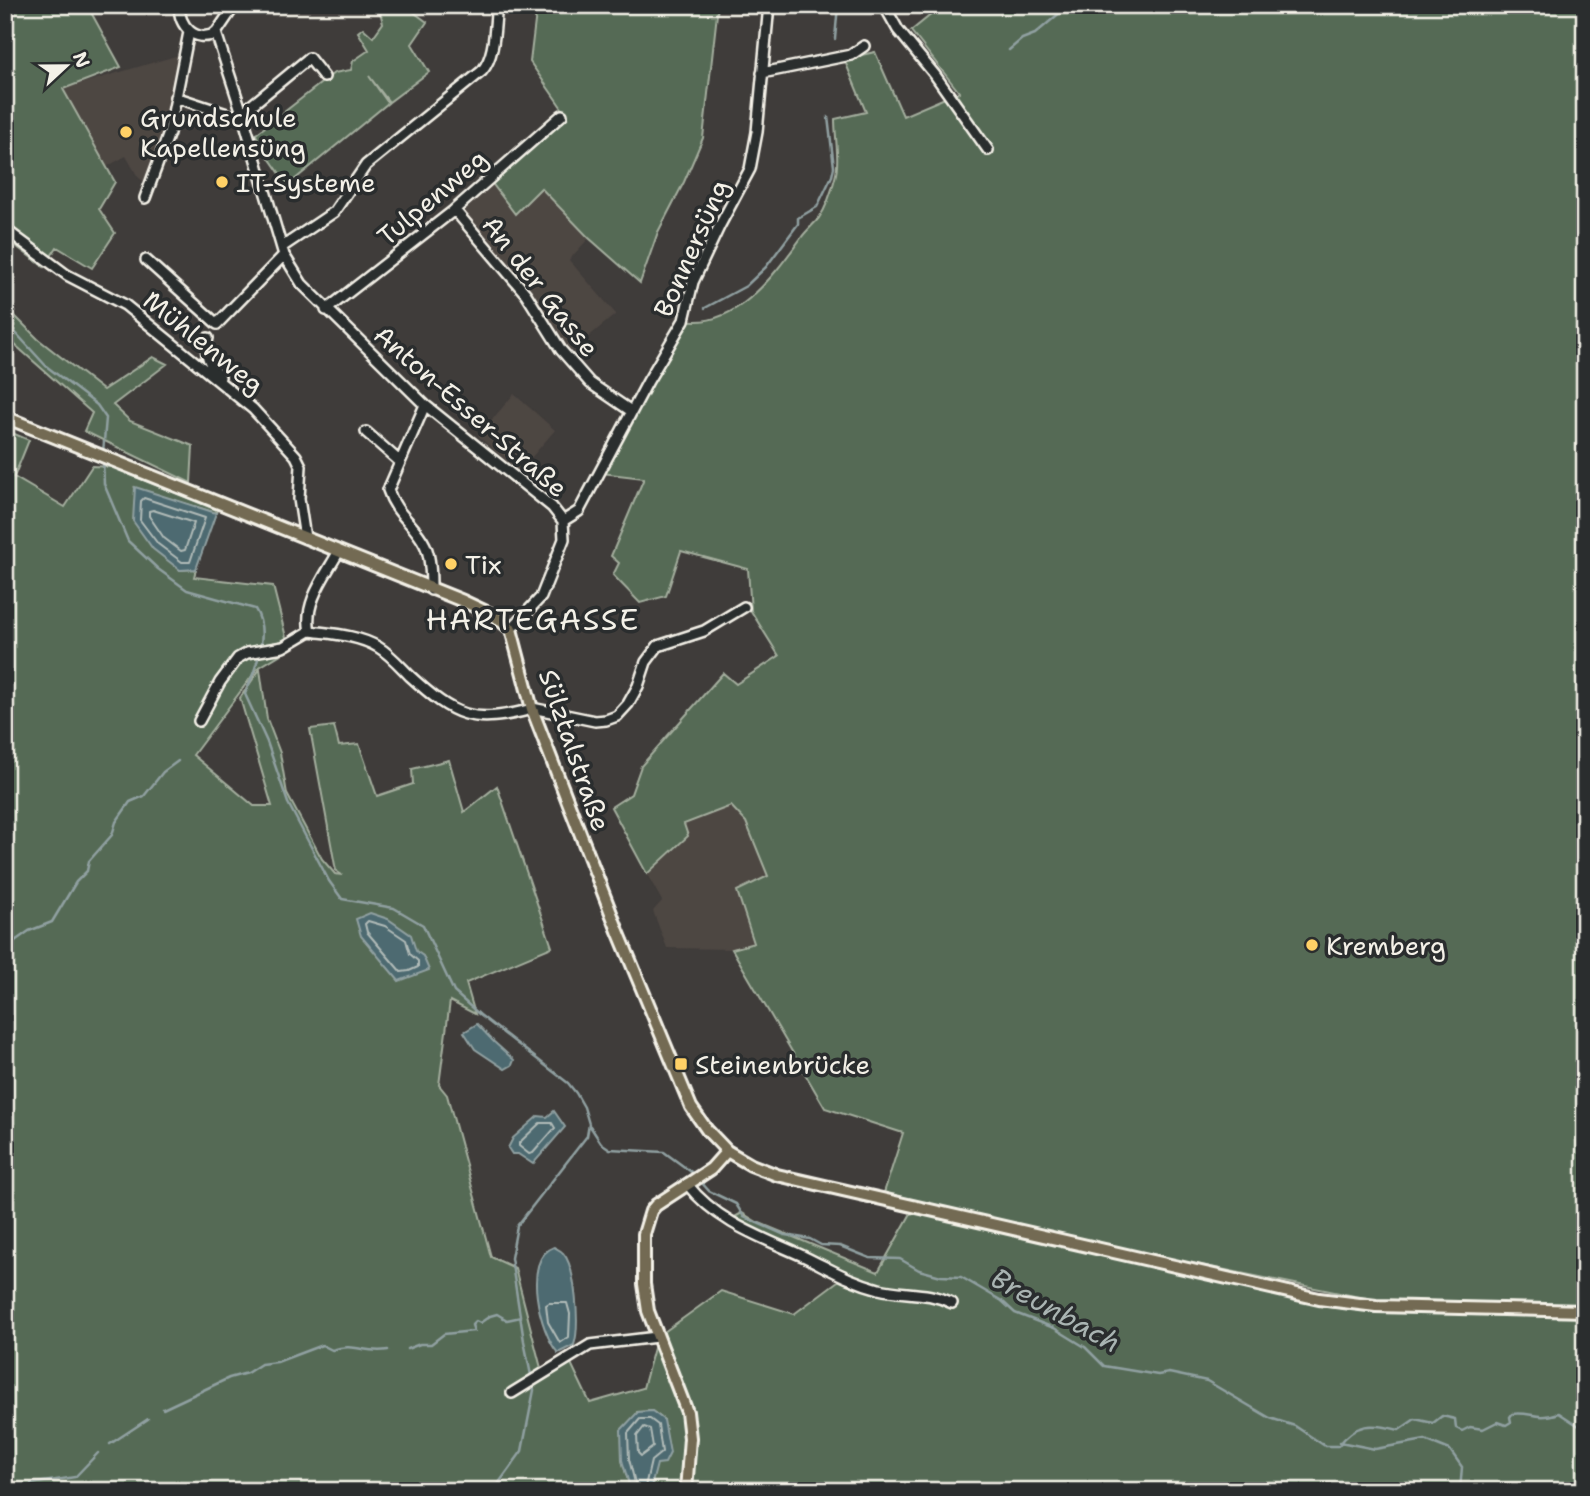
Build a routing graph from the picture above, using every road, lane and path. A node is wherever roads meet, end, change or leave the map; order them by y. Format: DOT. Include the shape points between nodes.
graph roads {
  1 [pos="179,5"];
  2 [pos="235,5"];
  3 [pos="497,5"];
  4 [pos="769,5"];
  5 [pos="884,5"];
  6 [pos="189,32"];
  7 [pos="216,33"];
  8 [pos="864,47"];
  9 [pos="762,73"];
  10 [pos="324,77"];
  11 [pos="175,97"];
  12 [pos="562,115"];
  13 [pos="244,116"];
  14 [pos="988,150"];
  15 [pos="145,198"];
  16 [pos="453,211"];
  17 [pos="5,229"];
  18 [pos="284,251"];
  19 [pos="146,260"];
  20 [pos="326,310"];
  21 [pos="208,338"];
  22 [pos="223,385"];
  23 [pos="425,405"];
  24 [pos="631,411"];
  25 [pos="5,417"];
  26 [pos="366,432"];
  27 [pos="399,461"];
  28 [pos="563,521"];
  29 [pos="305,538"];
  30 [pos="339,551"];
  31 [pos="431,590"];
  32 [pos="744,607"];
  33 [pos="511,629"];
  34 [pos="310,631"];
  35 [pos="532,709"];
  36 [pos="199,721"];
  37 [pos="727,1151"];
  38 [pos="694,1180"];
  39 [pos="952,1303"];
  40 [pos="1585,1311"];
  41 [pos="657,1337"];
  42 [pos="512,1393"];
  43 [pos="686,1491"];
  1 -- 6 [label="street" via="179,17"];
  2 -- 7 [label="street"];
  3 -- 18 [label="street" via="491,55 482,71 366,165 334,212"];
  4 -- 9 [label="street, Bonnersüng"];
  5 -- 14 [label="street"];
  6 -- 7 [label="street" via="208,37"];
  6 -- 11 [label="street"];
  7 -- 13 [label="street, Anton-Esser-Straße"];
  8 -- 9 [label="street" via="851,55"];
  9 -- 24 [label="street, Bonnersüng" via="750,169 693,282 684,320"];
  10 -- 13 [label="street" via="309,58"];
  11 -- 13 [label="street"];
  11 -- 15 [label="street" via="169,133"];
  12 -- 16 [label="street, Tulpenweg"];
  13 -- 18 [label="street, Anton-Esser-Straße"];
  16 -- 20 [label="street, Tulpenweg"];
  16 -- 24 [label="street, An der Gasse" via="526,294 590,383"];
  17 -- 22 [label="street, Mühlenweg" via="67,275 125,305"];
  18 -- 19 [label="street" via="217,324"];
  18 -- 20 [label="street, Anton-Esser-Straße" via="302,284"];
  20 -- 23 [label="street, Anton-Esser-Straße"];
  21 -- 22 [label="street" via="207,357"];
  22 -- 29 [label="street, Mühlenweg" via="253,409 296,456 301,466 299,499"];
  23 -- 27 [label="street"];
  23 -- 28 [label="street, Anton-Esser-Straße" via="552,507"];
  24 -- 28 [label="street, Bonnersüng" via="579,511"];
  25 -- 29 [label="main road"];
  26 -- 27 [label="street"];
  27 -- 31 [label="street" via="388,490 393,505 426,546"];
  28 -- 33 [label="street, Anton-Esser-Straße" via="564,539 541,597"];
  29 -- 30 [label="main road"];
  30 -- 31 [label="main road"];
  30 -- 34 [label="street" via="312,602 307,622"];
  31 -- 33 [label="main road" via="495,616"];
  32 -- 35 [label="street" via="704,631 658,646 617,716 595,721"];
  33 -- 35 [label="main road, Sülztalstraße"];
  34 -- 35 [label="street" via="348,635 379,648 443,704 462,714 497,718"];
  34 -- 36 [label="street" via="284,647 238,658"];
  35 -- 37 [label="main road, Sülztalstraße" via="676,1074 691,1107"];
  37 -- 38 [label="main road"];
  37 -- 40 [label="main road" via="777,1175 1319,1299 1376,1306"];
  38 -- 39 [label="street" via="698,1198 735,1226 850,1281 891,1292 939,1296"];
  38 -- 41 [label="main road" via="656,1205 644,1234 644,1284"];
  41 -- 42 [label="street" via="590,1345"];
  41 -- 43 [label="main road" via="687,1412"];
}
